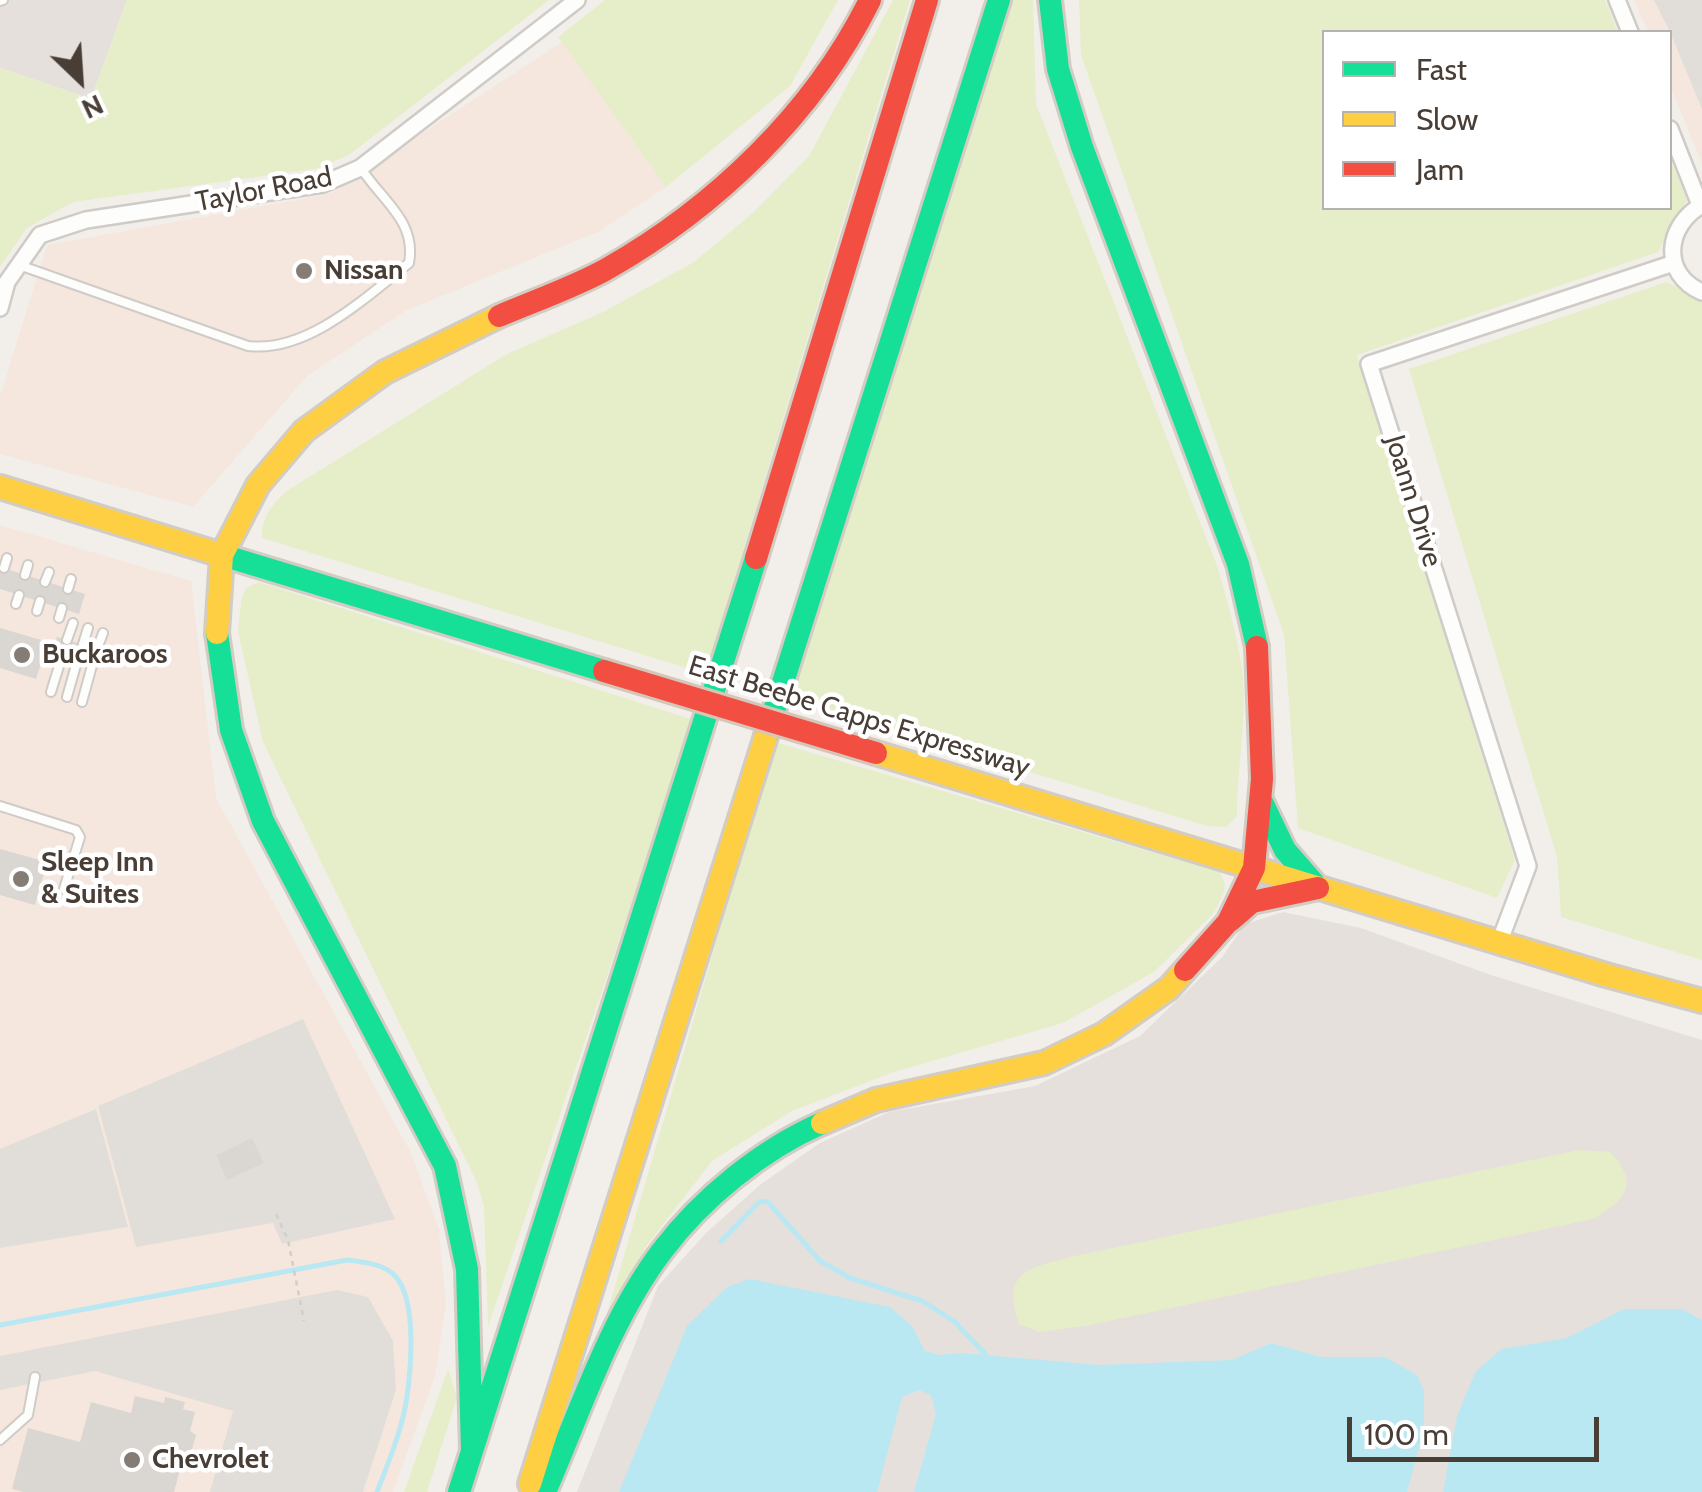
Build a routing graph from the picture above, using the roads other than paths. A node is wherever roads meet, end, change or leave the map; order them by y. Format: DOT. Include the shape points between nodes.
graph roads {
  1 [pos="577,0"];
  2 [pos="870,0"];
  3 [pos="927,0"];
  4 [pos="1000,0"];
  5 [pos="1050,0"];
  6 [pos="1617,0"];
  7 [pos="1629,30"];
  8 [pos="1672,134"];
  9 [pos="360,168"];
  10 [pos="1701,205"];
  11 [pos="1674,263"];
  12 [pos="19,265"];
  13 [pos="1702,292"];
  14 [pos="0,308"];
  15 [pos="0,486"];
  16 [pos="222,554"];
  17 [pos="7,558"];
  18 [pos="28,565"];
  19 [pos="4,568"];
  20 [pos="49,572"];
  21 [pos="25,575"];
  22 [pos="46,582"];
  23 [pos="62,608"];
  24 [pos="58,618"];
  25 [pos="72,623"];
  26 [pos="88,628"];
  27 [pos="103,633"];
  28 [pos="67,640"];
  29 [pos="83,644"];
  30 [pos="98,649"];
  31 [pos="63,653"];
  32 [pos="78,658"];
  33 [pos="94,662"];
  34 [pos="51,692"];
  35 [pos="67,697"];
  36 [pos="82,702"];
  37 [pos="1261,800"];
  38 [pos="0,806"];
  39 [pos="1254,868"];
  40 [pos="1318,888"];
  41 [pos="64,889"];
  42 [pos="1228,922"];
  43 [pos="1499,943"];
  44 [pos="1702,1001"];
  45 [pos="35,1377"];
  46 [pos="0,1440"];
  47 [pos="472,1450"];
  48 [pos="459,1492"];
  49 [pos="528,1492"];
  50 [pos="544,1492"];
  1 -- 9 [label="street, Taylor Road"];
  2 -- 16 [label="main road" via="847,46 779,134 687,215 604,270 371,382 304,431 258,485"];
  3 -- 47 [label="main road"];
  4 -- 49 [label="main road"];
  5 -- 37 [label="main road" via="1058,68 1082,148 1238,564 1259,656"];
  6 -- 7 [label="street"];
  8 -- 10 [label="street"];
  9 -- 12 [label="street, Taylor Road" via="323,184 86,220 40,234"];
  9 -- 12 [label="lane" via="403,220 412,248 409,263 358,304 276,346 248,346"];
  10 -- 11 [label="street" via="1678,225"];
  11 -- 13 [label="street" via="1684,281"];
  11 -- 43 [label="street, Joann Drive" via="1370,364 1528,866"];
  12 -- 14 [label="street, Taylor Road"];
  15 -- 16 [label="main road, East Beebe Capps Expressway"];
  16 -- 39 [label="main road, East Beebe Capps Expressway, bridge"];
  16 -- 47 [label="main road" via="216,634 231,730 263,821 445,1166 466,1269"];
  17 -- 19 [label="lane"];
  18 -- 21 [label="lane"];
  20 -- 22 [label="lane"];
  23 -- 24 [label="lane"];
  25 -- 28 [label="lane"];
  26 -- 29 [label="lane"];
  27 -- 30 [label="lane"];
  31 -- 34 [label="lane"];
  32 -- 35 [label="lane"];
  33 -- 36 [label="lane"];
  37 -- 39 [label="main road"];
  37 -- 40 [label="main road" via="1278,840"];
  38 -- 41 [label="lane" via="76,830 80,836"];
  39 -- 40 [label="main road, East Beebe Capps Expressway"];
  39 -- 42 [label="main road"];
  40 -- 42 [label="main road" via="1252,902"];
  40 -- 43 [label="main road, East Beebe Capps Expressway"];
  42 -- 50 [label="main road" via="1169,988 1104,1034 1044,1062 876,1100 808,1129 731,1178 662,1251 619,1322"];
  43 -- 44 [label="main road, East Beebe Capps Expressway"];
  45 -- 46 [label="lane" via="28,1415"];
  47 -- 48 [label="main road"];
}
